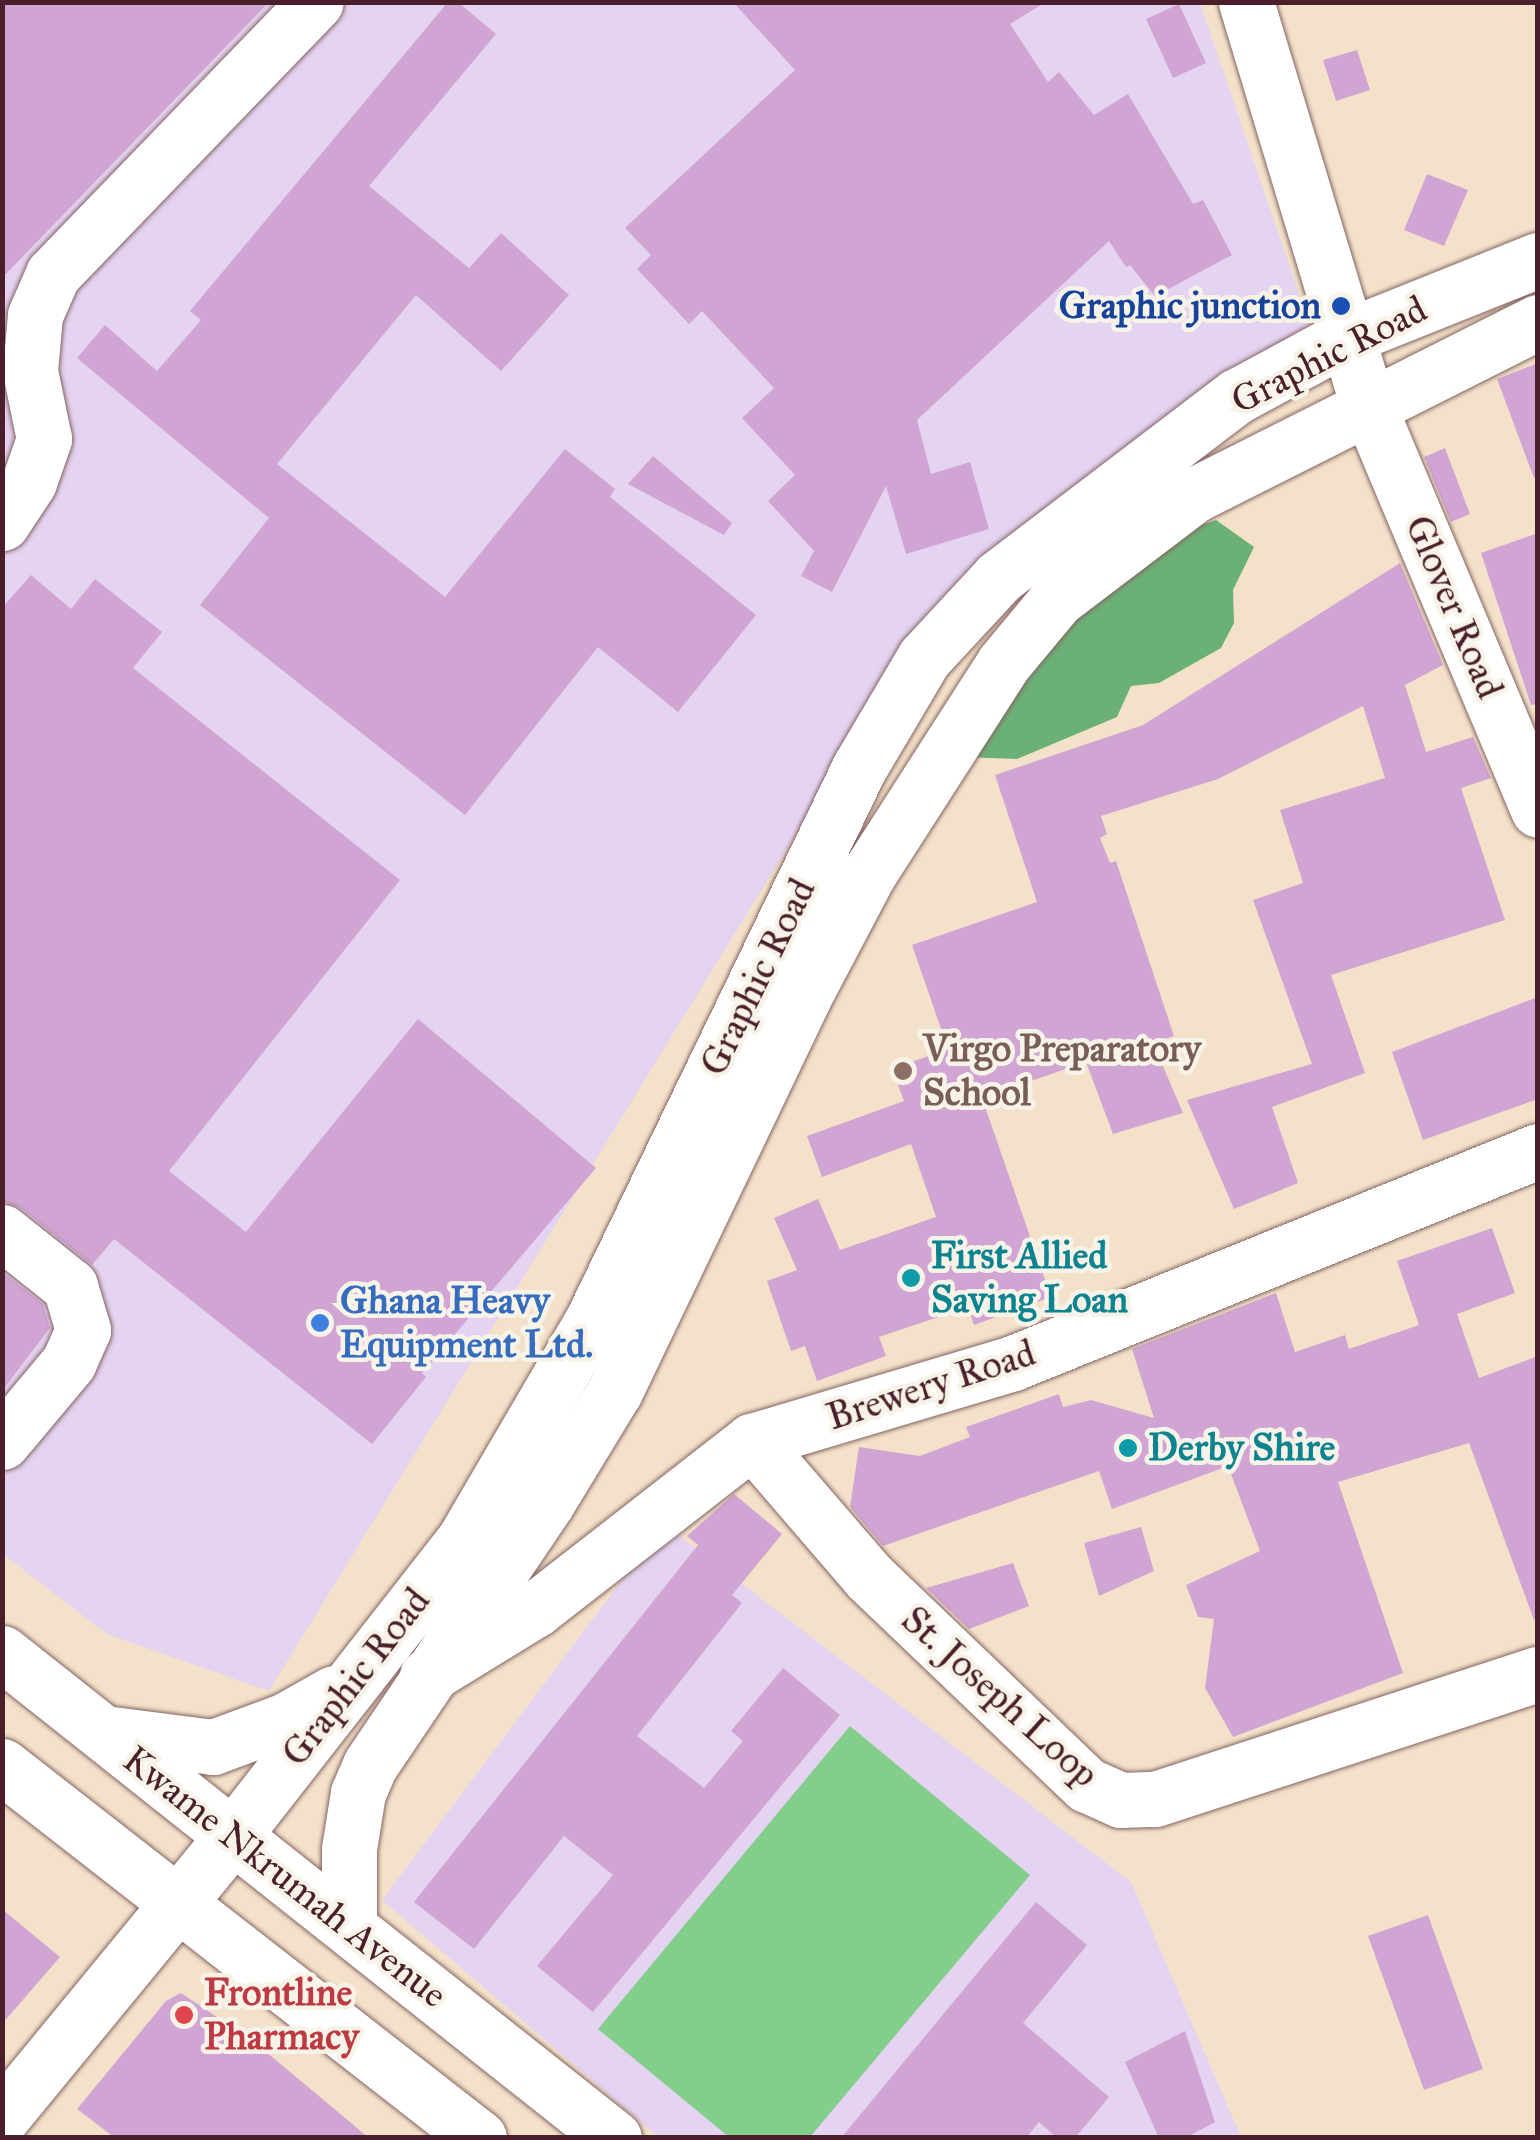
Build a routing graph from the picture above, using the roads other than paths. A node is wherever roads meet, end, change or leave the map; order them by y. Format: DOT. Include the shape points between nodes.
graph roads {
  1 [pos="316,2"];
  2 [pos="1246,2"];
  3 [pos="1538,260"];
  4 [pos="1538,322"];
  5 [pos="1348,336"];
  6 [pos="1368,405"];
  7 [pos="2,523"];
  8 [pos="1538,810"];
  9 [pos="1538,1151"];
  10 [pos="2,1232"];
  11 [pos="752,1441"];
  12 [pos="2,1442"];
  13 [pos="2,1653"];
  14 [pos="1538,1674"];
  15 [pos="427,1676"];
  16 [pos="346,1686"];
  17 [pos="101,1732"];
  18 [pos="2,1766"];
  19 [pos="231,1838"];
  20 [pos="176,1905"];
  21 [pos="349,1926"];
  22 [pos="2,2117"];
  23 [pos="478,2138"];
  24 [pos="614,2138"];
  1 -- 7 [label="main road" via="53,274 35,315 30,371 44,440 29,482"];
  2 -- 5 [label="main road, Glover Road"];
  3 -- 5 [label="main road, Graphic Road"];
  4 -- 6 [label="main road, Graphic Road"];
  5 -- 6 [label="main road, Glover Road"];
  5 -- 16 [label="main road, Graphic Road" via="1237,396 999,577 924,658 859,768 593,1319 464,1540"];
  6 -- 8 [label="main road, Glover Road"];
  6 -- 15 [label="main road, Graphic Road" via="1194,495 1058,599 1003,664 869,874 615,1391"];
  9 -- 11 [label="main road, Brewery Road" via="1012,1363"];
  10 -- 12 [label="main road" via="70,1286 83,1330 68,1362"];
  11 -- 14 [label="main road, St. Joseph Loop" via="868,1576 1087,1785 1121,1800 1155,1798"];
  11 -- 15 [label="main road, Brewery Road" via="536,1609"];
  13 -- 17 [label="main road, Kwame Nkrumah Avenue"];
  15 -- 21 [label="main road, Graphic Road" via="358,1793"];
  16 -- 17 [label="main road" via="286,1720 214,1747"];
  16 -- 19 [label="main road, Graphic Road"];
  17 -- 19 [label="main road, Kwame Nkrumah Avenue"];
  18 -- 20 [label="main road"];
  19 -- 20 [label="main road, Graphic Road"];
  19 -- 21 [label="main road, Kwame Nkrumah Avenue"];
  20 -- 22 [label="main road, Graphic Road"];
  20 -- 23 [label="main road"];
  21 -- 24 [label="main road, Kwame Nkrumah Avenue"];
}
